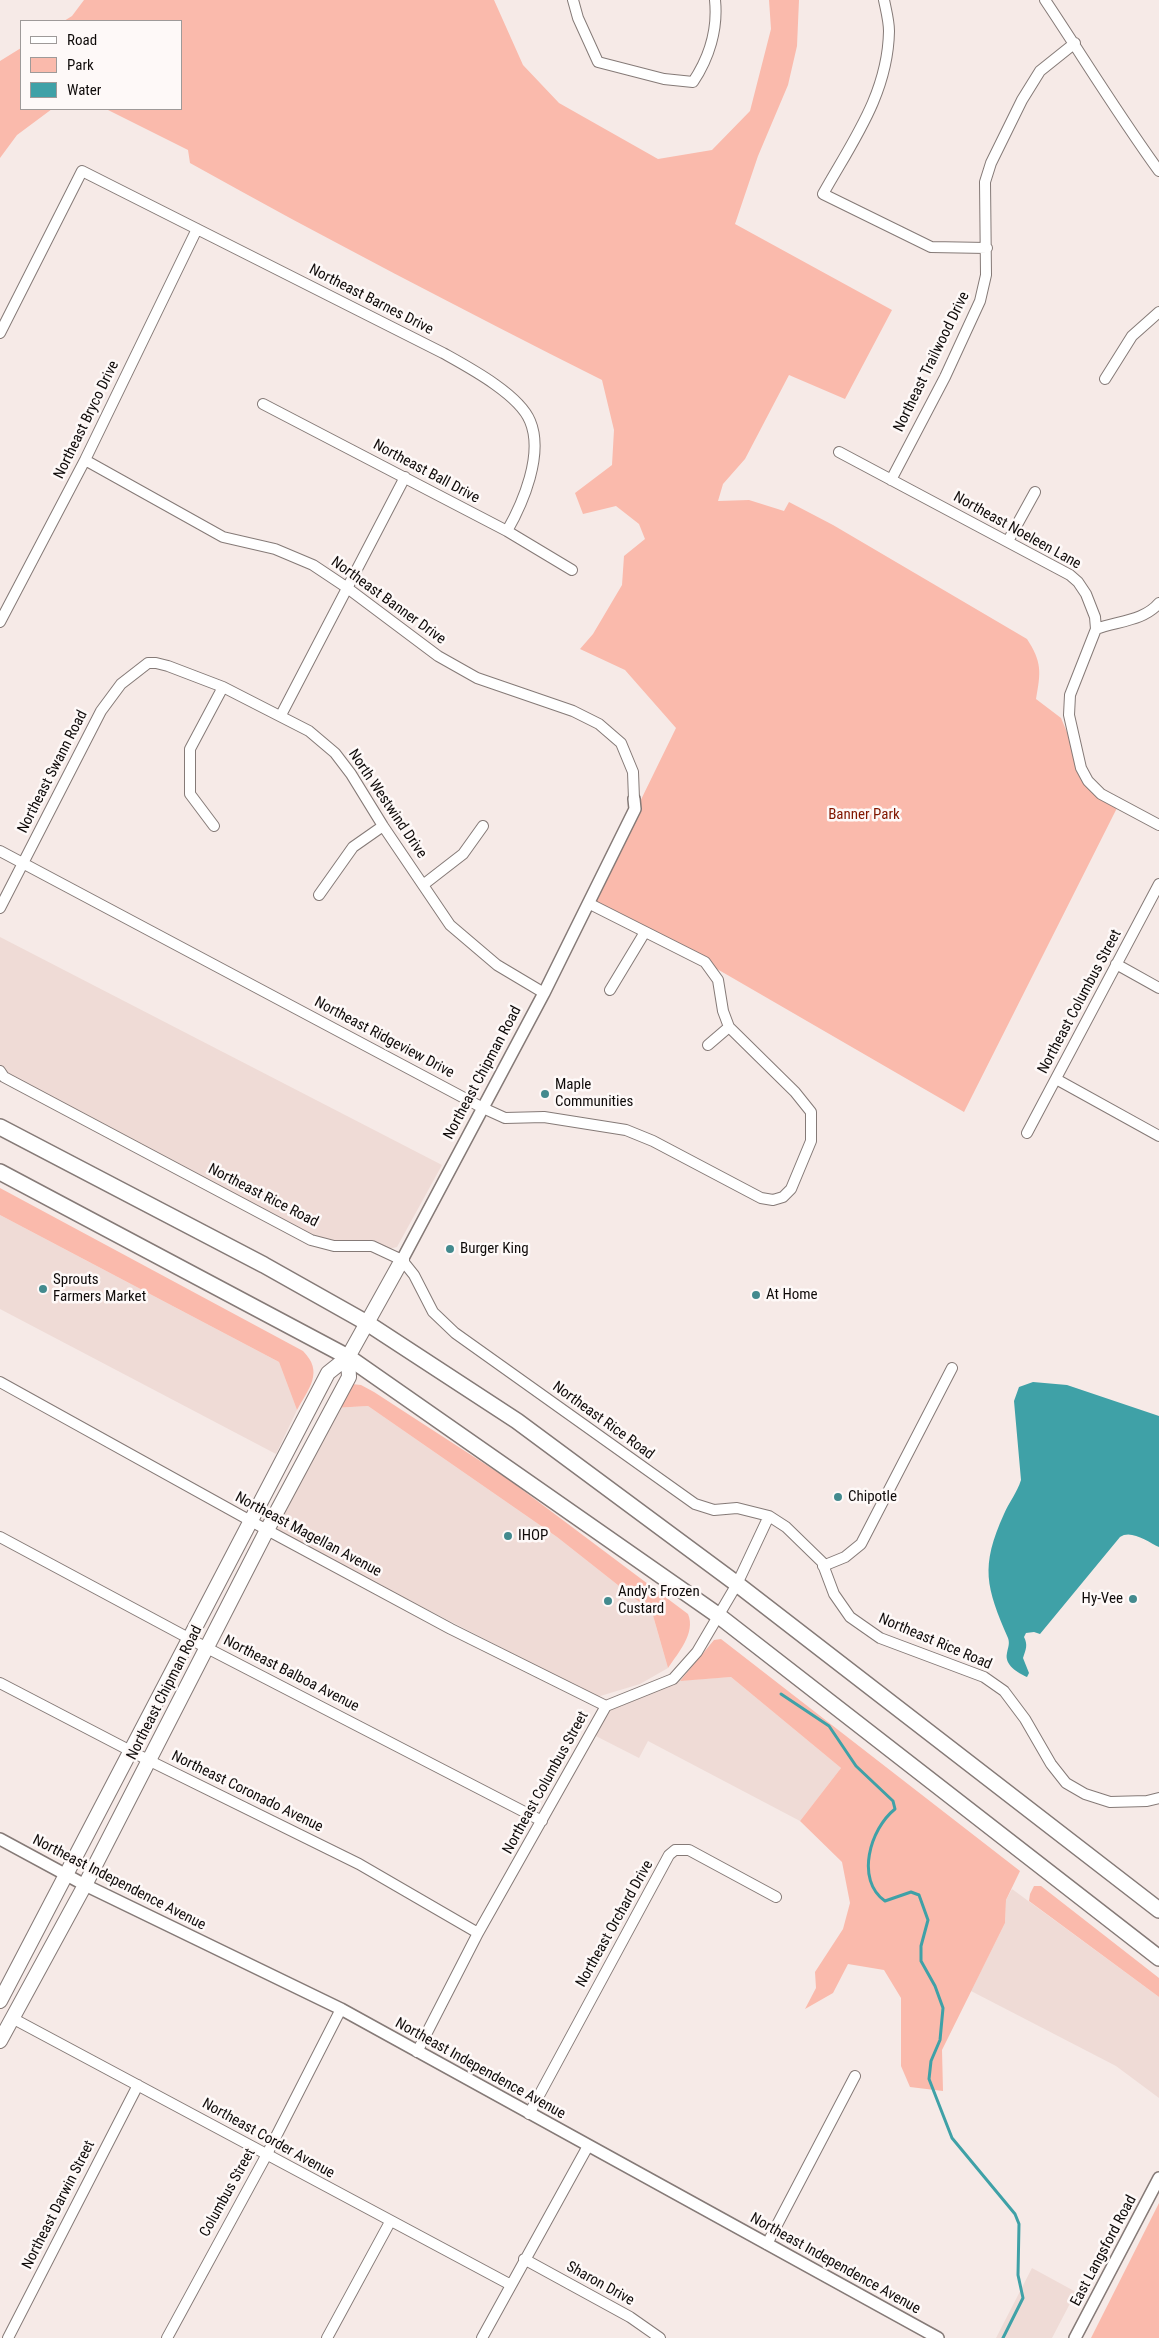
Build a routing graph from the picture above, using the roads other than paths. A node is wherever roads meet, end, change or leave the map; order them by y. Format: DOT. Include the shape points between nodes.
graph roads {
  1 [pos="573,0"];
  2 [pos="716,0"];
  3 [pos="884,0"];
  4 [pos="1045,0"];
  5 [pos="1075,43"];
  6 [pos="1159,171"];
  7 [pos="198,229"];
  8 [pos="987,248"];
  9 [pos="1159,312"];
  10 [pos="0,333"];
  11 [pos="1105,378"];
  12 [pos="263,404"];
  13 [pos="839,452"];
  14 [pos="85,460"];
  15 [pos="405,477"];
  16 [pos="891,480"];
  17 [pos="1035,492"];
  18 [pos="507,531"];
  19 [pos="1008,541"];
  20 [pos="572,570"];
  21 [pos="346,587"];
  22 [pos="1159,603"];
  23 [pos="0,622"];
  24 [pos="1096,629"];
  25 [pos="148,663"];
  26 [pos="223,687"];
  27 [pos="281,715"];
  28 [pos="634,799"];
  29 [pos="1159,824"];
  30 [pos="214,826"];
  31 [pos="383,826"];
  32 [pos="483,826"];
  33 [pos="0,851"];
  34 [pos="23,864"];
  35 [pos="1159,884"];
  36 [pos="423,885"];
  37 [pos="319,895"];
  38 [pos="590,904"];
  39 [pos="0,908"];
  40 [pos="646,932"];
  41 [pos="1116,964"];
  42 [pos="1159,988"];
  43 [pos="610,990"];
  44 [pos="544,993"];
  45 [pos="729,1027"];
  46 [pos="708,1045"];
  47 [pos="0,1071"];
  48 [pos="1056,1079"];
  49 [pos="483,1108"];
  50 [pos="0,1127"];
  51 [pos="1027,1133"];
  52 [pos="1159,1136"];
  53 [pos="0,1172"];
  54 [pos="402,1260"];
  55 [pos="367,1323"];
  56 [pos="348,1357"];
  57 [pos="952,1368"];
  58 [pos="0,1382"];
  59 [pos="289,1448"];
  60 [pos="306,1456"];
  61 [pos="769,1516"];
  62 [pos="251,1522"];
  63 [pos="267,1530"];
  64 [pos="0,1537"];
  65 [pos="823,1566"];
  66 [pos="737,1584"];
  67 [pos="719,1616"];
  68 [pos="191,1639"];
  69 [pos="207,1648"];
  70 [pos="0,1683"];
  71 [pos="606,1706"];
  72 [pos="132,1752"];
  73 [pos="148,1760"];
  74 [pos="1159,1798"];
  75 [pos="542,1821"];
  76 [pos="0,1839"];
  77 [pos="65,1875"];
  78 [pos="85,1886"];
  79 [pos="776,1897"];
  80 [pos="1159,1910"];
  81 [pos="478,1933"];
  82 [pos="1159,1958"];
  83 [pos="0,2001"];
  84 [pos="341,2010"];
  85 [pos="4,2018"];
  86 [pos="0,2041"];
  87 [pos="417,2052"];
  88 [pos="855,2076"];
  89 [pos="138,2085"];
  90 [pos="529,2114"];
  91 [pos="588,2146"];
  92 [pos="266,2156"];
  93 [pos="1159,2178"];
  94 [pos="390,2222"];
  95 [pos="767,2244"];
  96 [pos="524,2259"];
  97 [pos="511,2285"];
  98 [pos="8,2338"];
  99 [pos="167,2338"];
  100 [pos="327,2338"];
  101 [pos="482,2338"];
  102 [pos="660,2338"];
  103 [pos="938,2338"];
  104 [pos="1075,2338"];
  1 -- 2 [label="street" via="598,62 664,79 694,82 705,64 712,41"];
  3 -- 8 [label="street" via="889,30 883,76 871,112 823,194 931,247"];
  4 -- 5 [label="street"];
  5 -- 6 [label="street"];
  5 -- 8 [label="street, Northeast Trailwood Drive" via="1040,71 991,163 985,182"];
  7 -- 10 [label="street, Northeast Barnes Drive" via="82,171"];
  7 -- 14 [label="street, Northeast Bryco Drive"];
  7 -- 18 [label="street, Northeast Barnes Drive" via="443,353 508,394 530,421 534,441 527,490"];
  8 -- 16 [label="street, Northeast Trailwood Drive" via="980,302"];
  9 -- 11 [label="street" via="1132,336"];
  12 -- 15 [label="street, Northeast Ball Drive"];
  13 -- 16 [label="street, Northeast Noeleen Lane"];
  14 -- 21 [label="street, Northeast Banner Drive" via="224,537 275,549 313,566"];
  14 -- 23 [label="street, Northeast Bryco Drive"];
  15 -- 18 [label="street, Northeast Ball Drive"];
  15 -- 21 [label="street"];
  16 -- 19 [label="street, Northeast Noeleen Lane"];
  17 -- 19 [label="street"];
  18 -- 20 [label="street, Northeast Ball Drive"];
  19 -- 24 [label="street, Northeast Noeleen Lane" via="1078,582 1095,617"];
  21 -- 27 [label="street"];
  21 -- 28 [label="street, Northeast Banner Drive" via="438,656 477,678 573,711 599,724 621,744 633,772"];
  22 -- 24 [label="street" via="1140,617"];
  24 -- 29 [label="street" via="1070,695 1069,715 1081,768 1088,782 1101,794"];
  25 -- 26 [label="street, North Westwind Drive" via="168,666"];
  25 -- 34 [label="street, Northeast Swann Road" via="121,684 101,710"];
  26 -- 27 [label="street, North Westwind Drive"];
  26 -- 30 [label="street" via="190,749 190,794"];
  27 -- 31 [label="street, North Westwind Drive" via="309,731 335,753"];
  28 -- 38 [label="street, Northeast Chipman Road" via="635,809"];
  31 -- 36 [label="street, North Westwind Drive"];
  31 -- 37 [label="street" via="353,847"];
  32 -- 36 [label="street" via="464,854"];
  33 -- 34 [label="street, Northeast Ridgeview Drive"];
  34 -- 39 [label="street, Northeast Swann Road"];
  34 -- 49 [label="street, Northeast Ridgeview Drive"];
  35 -- 41 [label="street, Northeast Columbus Street"];
  36 -- 44 [label="street, North Westwind Drive" via="450,925 497,965"];
  38 -- 40 [label="street"];
  38 -- 44 [label="street, Northeast Chipman Road"];
  40 -- 43 [label="street"];
  40 -- 45 [label="street" via="705,962 718,980"];
  41 -- 42 [label="street"];
  41 -- 48 [label="street, Northeast Columbus Street"];
  44 -- 49 [label="street, Northeast Chipman Road"];
  45 -- 46 [label="street"];
  45 -- 49 [label="street, Northeast Ridgeview Drive" via="811,1112 811,1141 791,1189 783,1197 773,1200 761,1198 626,1130 544,1117 505,1118"];
  47 -- 54 [label="street, Northeast Rice Road" via="4,1077 311,1240 334,1246 372,1246"];
  48 -- 51 [label="street, Northeast Columbus Street"];
  48 -- 52 [label="street"];
  49 -- 54 [label="street, Northeast Chipman Road"];
  50 -- 55 [label="main road" via="264,1265"];
  53 -- 56 [label="main road"];
  54 -- 55 [label="main road, Northeast Chipman Road"];
  54 -- 61 [label="street, Northeast Rice Road" via="414,1275 433,1312 455,1333 694,1504 714,1510 737,1508"];
  55 -- 56 [label="main road, Northeast Chipman Road"];
  55 -- 66 [label="main road" via="517,1421"];
  56 -- 59 [label="main road, Northeast Chipman Road" via="328,1373"];
  56 -- 60 [label="main road, Northeast Chipman Road" via="349,1377"];
  56 -- 67 [label="main road"];
  57 -- 65 [label="street" via="861,1544 845,1557"];
  58 -- 62 [label="street, Northeast Magellan Avenue"];
  59 -- 60 [label="main road"];
  59 -- 62 [label="main road, Northeast Chipman Road"];
  60 -- 63 [label="main road, Northeast Chipman Road"];
  61 -- 65 [label="street, Northeast Rice Road" via="786,1527"];
  61 -- 66 [label="street, Northeast Columbus Street"];
  62 -- 63 [label="street, Northeast Magellan Avenue"];
  62 -- 68 [label="main road, Northeast Chipman Road"];
  63 -- 69 [label="main road, Northeast Chipman Road"];
  63 -- 71 [label="street, Northeast Magellan Avenue" via="451,1629"];
  64 -- 68 [label="street, Northeast Balboa Avenue"];
  65 -- 74 [label="street, Northeast Rice Road" via="834,1594 850,1617 865,1628 880,1638 984,1677 1004,1691 1066,1783 1085,1794 1110,1802"];
  66 -- 67 [label="street, Northeast Columbus Street"];
  66 -- 80 [label="main road"];
  67 -- 71 [label="street, Northeast Columbus Street" via="697,1652 673,1679"];
  67 -- 82 [label="main road"];
  68 -- 69 [label="street, Northeast Balboa Avenue"];
  68 -- 72 [label="main road, Northeast Chipman Road"];
  69 -- 73 [label="main road, Northeast Chipman Road"];
  69 -- 75 [label="street, Northeast Balboa Avenue"];
  70 -- 72 [label="street, Northeast Coronado Avenue"];
  71 -- 75 [label="street, Northeast Columbus Street"];
  72 -- 73 [label="street, Northeast Coronado Avenue"];
  72 -- 77 [label="main road, Northeast Chipman Road"];
  73 -- 78 [label="main road, Northeast Chipman Road"];
  73 -- 81 [label="street, Northeast Coronado Avenue" via="359,1864"];
  75 -- 81 [label="street, Northeast Columbus Street"];
  76 -- 77 [label="street, Northeast Independence Avenue"];
  77 -- 78 [label="street, Northeast Independence Avenue"];
  77 -- 83 [label="main road, Northeast Chipman Road"];
  78 -- 84 [label="street, Northeast Independence Avenue"];
  78 -- 85 [label="main road, Northeast Chipman Road"];
  79 -- 90 [label="street, Northeast Orchard Drive" via="689,1850 675,1850"];
  81 -- 87 [label="street, Northeast Columbus Street"];
  84 -- 87 [label="street, Northeast Independence Avenue"];
  84 -- 92 [label="street, Columbus Street"];
  85 -- 86 [label="main road, Northeast Chipman Road"];
  85 -- 89 [label="street, Northeast Corder Avenue"];
  87 -- 90 [label="street, Northeast Independence Avenue"];
  88 -- 95 [label="street"];
  89 -- 92 [label="street, Northeast Corder Avenue"];
  89 -- 98 [label="street, Northeast Darwin Street"];
  90 -- 91 [label="street, Northeast Independence Avenue"];
  91 -- 95 [label="street, Northeast Independence Avenue"];
  91 -- 96 [label="street"];
  92 -- 94 [label="street, Northeast Corder Avenue"];
  92 -- 99 [label="street, Columbus Street"];
  93 -- 104 [label="street, East Langsford Road"];
  94 -- 97 [label="street, Northeast Corder Avenue"];
  94 -- 100 [label="street"];
  95 -- 103 [label="street, Northeast Independence Avenue"];
  96 -- 97 [label="street"];
  96 -- 102 [label="street, Sharon Drive" via="630,2317"];
  97 -- 101 [label="street"];
}
